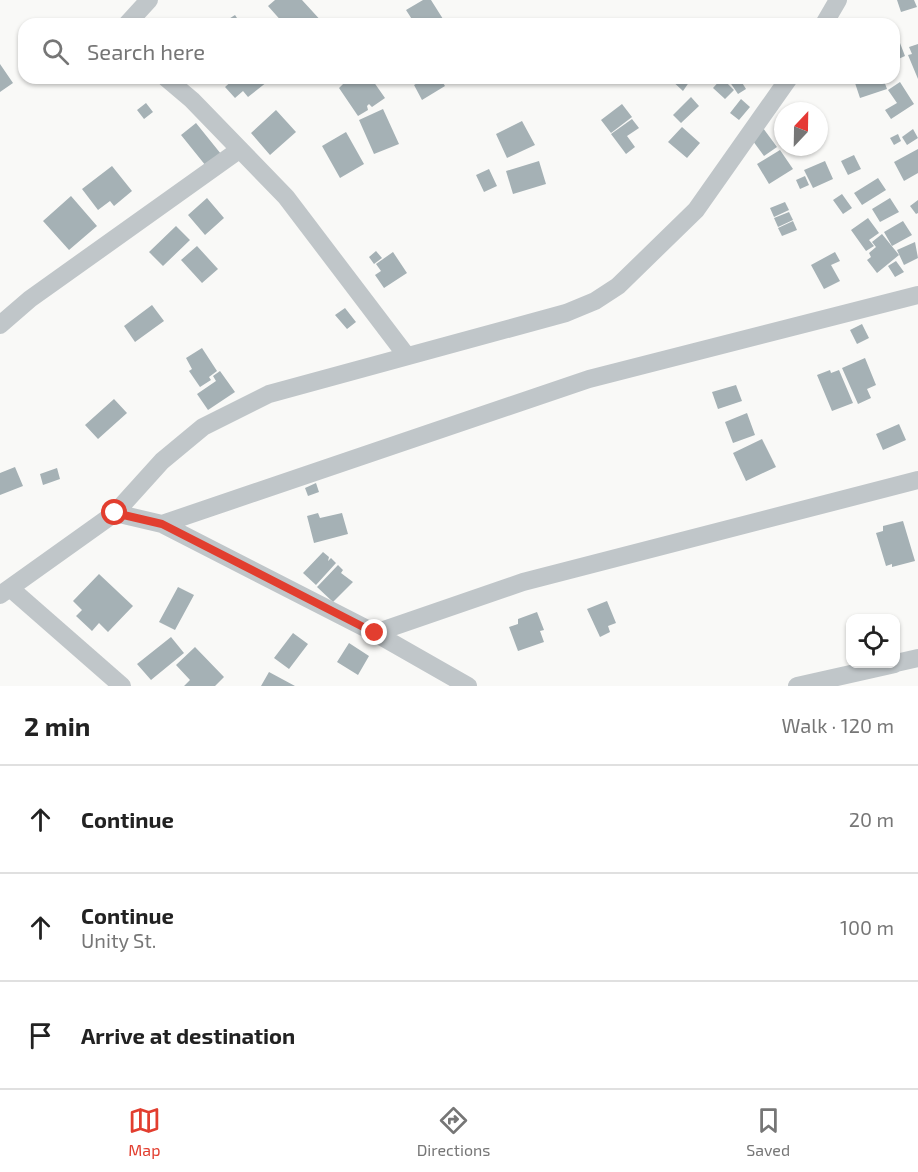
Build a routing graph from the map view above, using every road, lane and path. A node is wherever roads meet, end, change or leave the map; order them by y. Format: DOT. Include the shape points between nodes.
graph roads {
  1 [pos="149,0"];
  2 [pos="838,0"];
  3 [pos="132,18"];
  4 [pos="828,18"];
  5 [pos="173,84"];
  6 [pos="785,84"];
  7 [pos="239,150"];
  8 [pos="918,295"];
  9 [pos="0,325"];
  10 [pos="406,355"];
  11 [pos="918,480"];
  12 [pos="115,513"];
  13 [pos="162,524"];
  14 [pos="5,591"];
  15 [pos="375,633"];
  16 [pos="918,658"];
  17 [pos="900,662"];
  18 [pos="874,668"];
  19 [pos="122,686"];
  20 [pos="468,686"];
  21 [pos="797,686"];
  1 -- 3 [label="street"];
  2 -- 4 [label="street"];
  5 -- 7 [label="street"];
  6 -- 10 [label="street" via="696,210 618,286 566,313"];
  7 -- 9 [label="street" via="30,299"];
  7 -- 10 [label="street" via="286,197"];
  8 -- 13 [label="street" via="589,379"];
  10 -- 12 [label="street" via="269,394 203,427 162,461"];
  11 -- 15 [label="street" via="523,582"];
  12 -- 13 [label="street"];
  12 -- 14 [label="street"];
  13 -- 15 [label="street"];
  14 -- 19 [label="street"];
  15 -- 20 [label="street"];
  16 -- 17 [label="street"];
  18 -- 21 [label="street"];
}
